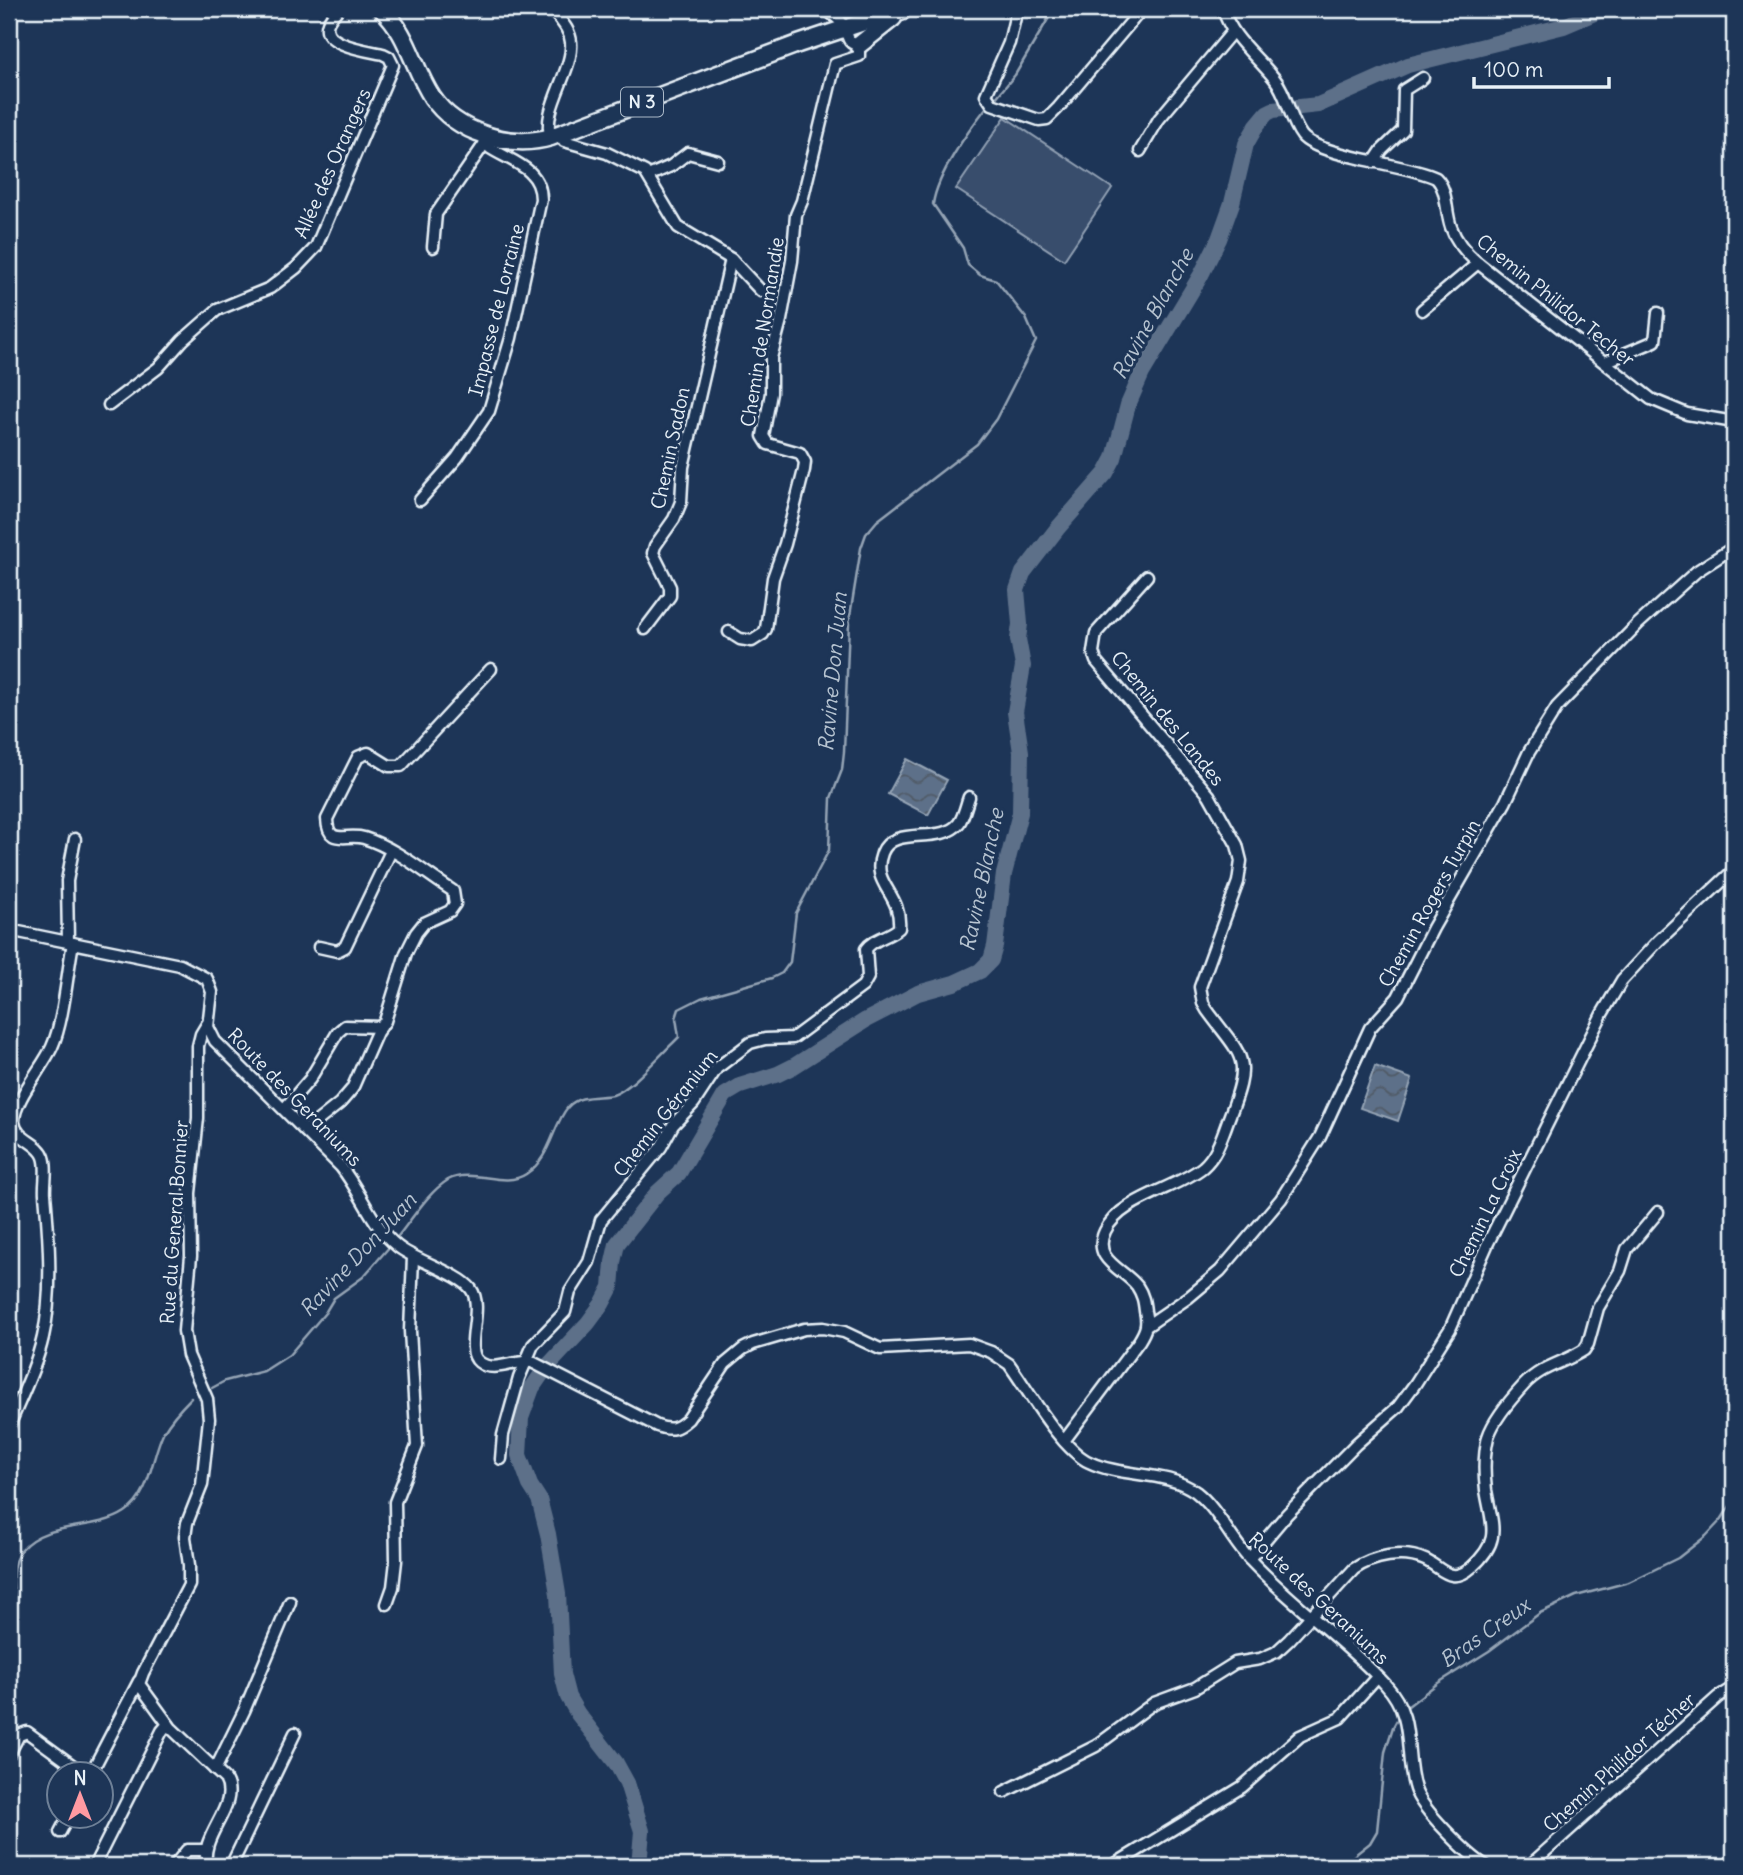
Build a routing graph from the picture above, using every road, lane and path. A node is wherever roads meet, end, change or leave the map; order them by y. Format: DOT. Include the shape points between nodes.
graph roads {
  1 [pos="338,9"];
  2 [pos="382,9"];
  3 [pos="552,9"];
  4 [pos="825,9"];
  5 [pos="1017,9"];
  6 [pos="1142,9"];
  7 [pos="1223,9"];
  8 [pos="901,13"];
  9 [pos="1233,31"];
  10 [pos="850,36"];
  11 [pos="1423,78"];
  12 [pos="556,135"];
  13 [pos="484,139"];
  14 [pos="1140,150"];
  15 [pos="718,161"];
  16 [pos="1374,162"];
  17 [pos="648,176"];
  18 [pos="433,247"];
  19 [pos="731,260"];
  20 [pos="1478,263"];
  21 [pos="761,291"];
  22 [pos="1422,310"];
  23 [pos="1658,313"];
  24 [pos="1605,362"];
  25 [pos="109,405"];
  26 [pos="1734,422"];
  27 [pos="420,500"];
  28 [pos="1734,547"];
  29 [pos="1147,576"];
  30 [pos="645,629"];
  31 [pos="729,632"];
  32 [pos="491,669"];
  33 [pos="969,797"];
  34 [pos="75,839"];
  35 [pos="391,851"];
  36 [pos="1734,870"];
  37 [pos="9,930"];
  38 [pos="70,942"];
  39 [pos="319,947"];
  40 [pos="208,1024"];
  41 [pos="381,1027"];
  42 [pos="284,1109"];
  43 [pos="305,1131"];
  44 [pos="1658,1212"];
  45 [pos="413,1256"];
  46 [pos="1148,1325"];
  47 [pos="527,1361"];
  48 [pos="9,1426"];
  49 [pos="1064,1441"];
  50 [pos="501,1460"];
  51 [pos="1249,1559"];
  52 [pos="290,1602"];
  53 [pos="387,1604"];
  54 [pos="1311,1615"];
  55 [pos="1377,1676"];
  56 [pos="140,1680"];
  57 [pos="1734,1686"];
  58 [pos="168,1724"];
  59 [pos="295,1733"];
  60 [pos="9,1754"];
  61 [pos="64,1759"];
  62 [pos="98,1759"];
  63 [pos="215,1770"];
  64 [pos="1004,1792"];
  65 [pos="62,1829"];
  66 [pos="60,1832"];
  67 [pos="205,1850"];
  68 [pos="1481,1865"];
  69 [pos="94,1866"];
  70 [pos="174,1866"];
  71 [pos="207,1866"];
  72 [pos="231,1866"];
  73 [pos="1112,1866"];
  74 [pos="1529,1866"];
  1 -- 25 [label="street, Allée des Orangers" via="327,27 332,39 383,54 393,65 316,247 270,288 218,310 158,368"];
  2 -- 13 [label="main road, N 3" via="405,38 438,105"];
  3 -- 12 [label="street" via="571,40 548,126"];
  4 -- 10 [label="street"];
  5 -- 6 [label="street" via="1009,43 986,95 992,104 1039,120 1058,108"];
  7 -- 9 [label="street, Chemin Philidor Techer"];
  8 -- 10 [label="main road, N 3"];
  9 -- 14 [label="street" via="1159,119"];
  9 -- 16 [label="street, Chemin Philidor Techer" via="1277,82 1309,143"];
  10 -- 12 [label="main road, N 3" via="783,51"];
  10 -- 31 [label="street, Chemin de Normandie" via="859,56 840,61 832,70 796,215 792,261 771,358 764,440 794,450 806,462 773,578 766,629 752,641"];
  11 -- 16 [label="street" via="1404,90 1404,130"];
  12 -- 13 [label="main road, N 3" via="534,141"];
  12 -- 17 [label="street" via="607,153"];
  13 -- 18 [label="street" via="436,214"];
  13 -- 27 [label="street, Impasse de Lorraine" via="537,178 541,199 511,338 489,411 457,458"];
  15 -- 17 [label="street" via="688,153"];
  16 -- 20 [label="street, Chemin Philidor Techer" via="1439,180 1454,236"];
  17 -- 19 [label="street" via="678,227"];
  19 -- 21 [label="street"];
  19 -- 30 [label="street, Chemin Sadon" via="683,467 681,502 654,545 670,596"];
  20 -- 22 [label="street"];
  20 -- 24 [label="street, Chemin Philidor Techer"];
  23 -- 24 [label="street" via="1655,341"];
  24 -- 26 [label="street, Chemin Philidor Techer" via="1662,405"];
  28 -- 46 [label="street, Chemin Rogers Turpin" via="1697,570 1557,708 1398,997 1370,1028 1320,1137 1281,1199 1220,1270"];
  29 -- 46 [label="street, Chemin des Landes" via="1096,633 1093,652 1209,795 1237,845 1241,861 1238,882 1200,987 1203,1003 1241,1057 1244,1070 1212,1156 1191,1175 1136,1202 1105,1231 1104,1253 1143,1296"];
  32 -- 35 [label="street" via="401,766 389,766 368,753 358,757 327,820 328,830"];
  33 -- 47 [label="street, Chemin Géranium" via="961,821 951,830 899,838 883,852 879,876 899,907 899,928 866,949 868,977 863,986 793,1038 750,1043 717,1068 601,1220 589,1262 570,1292 565,1312 533,1346"];
  34 -- 38 [label="street" via="68,881"];
  35 -- 39 [label="street" via="345,947 337,951"];
  35 -- 41 [label="street" via="453,891 456,904 416,933"];
  36 -- 51 [label="street, Chemin La Croix" via="1622,980 1488,1243 1450,1329 1415,1384"];
  37 -- 38 [label="street, Route des Geraniums"];
  38 -- 40 [label="street, Route des Geraniums" via="180,965 203,976 212,992"];
  38 -- 48 [label="street" via="53,1045 21,1098 14,1120 18,1132 45,1159 48,1292 44,1336"];
  40 -- 42 [label="street, Route des Geraniums" via="215,1041"];
  40 -- 56 [label="street, Rue du General Bonnier" via="198,1046 198,1118 184,1331 209,1414 202,1485 185,1537 189,1585"];
  41 -- 42 [label="street" via="345,1026"];
  41 -- 43 [label="street" via="352,1089"];
  42 -- 43 [label="street, Route des Geraniums"];
  43 -- 45 [label="street, Route des Geraniums" via="356,1186 384,1234"];
  44 -- 54 [label="street" via="1627,1249 1598,1308 1584,1350 1538,1372 1494,1423 1485,1471 1494,1528 1490,1547 1471,1569 1457,1574 1442,1573 1427,1560 1415,1557 1364,1561"];
  45 -- 47 [label="street, Route des Geraniums" via="473,1291 473,1347 478,1360 494,1367"];
  45 -- 53 [label="street" via="410,1331 417,1446 395,1502 396,1561"];
  46 -- 49 [label="street"];
  47 -- 49 [label="street, Route des Geraniums" via="670,1430 688,1419 725,1364 743,1349 804,1329 844,1332 880,1349 969,1344 1009,1364"];
  47 -- 50 [label="street, Chemin Géranium" via="503,1435"];
  49 -- 51 [label="street, Route des Geraniums" via="1097,1465 1195,1491"];
  51 -- 54 [label="street, Route des Geraniums"];
  52 -- 63 [label="street"];
  54 -- 55 [label="street, Route des Geraniums"];
  54 -- 64 [label="street" via="1268,1656 1235,1663 1195,1688 1154,1703 1096,1746"];
  55 -- 68 [label="street, Route des Geraniums" via="1395,1697 1406,1721 1418,1798"];
  55 -- 73 [label="street" via="1340,1718 1300,1735 1242,1787"];
  56 -- 58 [label="street" via="140,1688"];
  56 -- 62 [label="street, Rue du General Bonnier"];
  57 -- 74 [label="street, Chemin Philidor Técher"];
  58 -- 63 [label="street"];
  58 -- 69 [label="street"];
  59 -- 72 [label="street"];
  60 -- 61 [label="street" via="19,1735 27,1732"];
  63 -- 67 [label="street" via="230,1791"];
  65 -- 66 [label="street"];
  67 -- 70 [label="street" via="187,1850"];
  67 -- 71 [label="street"];
}
